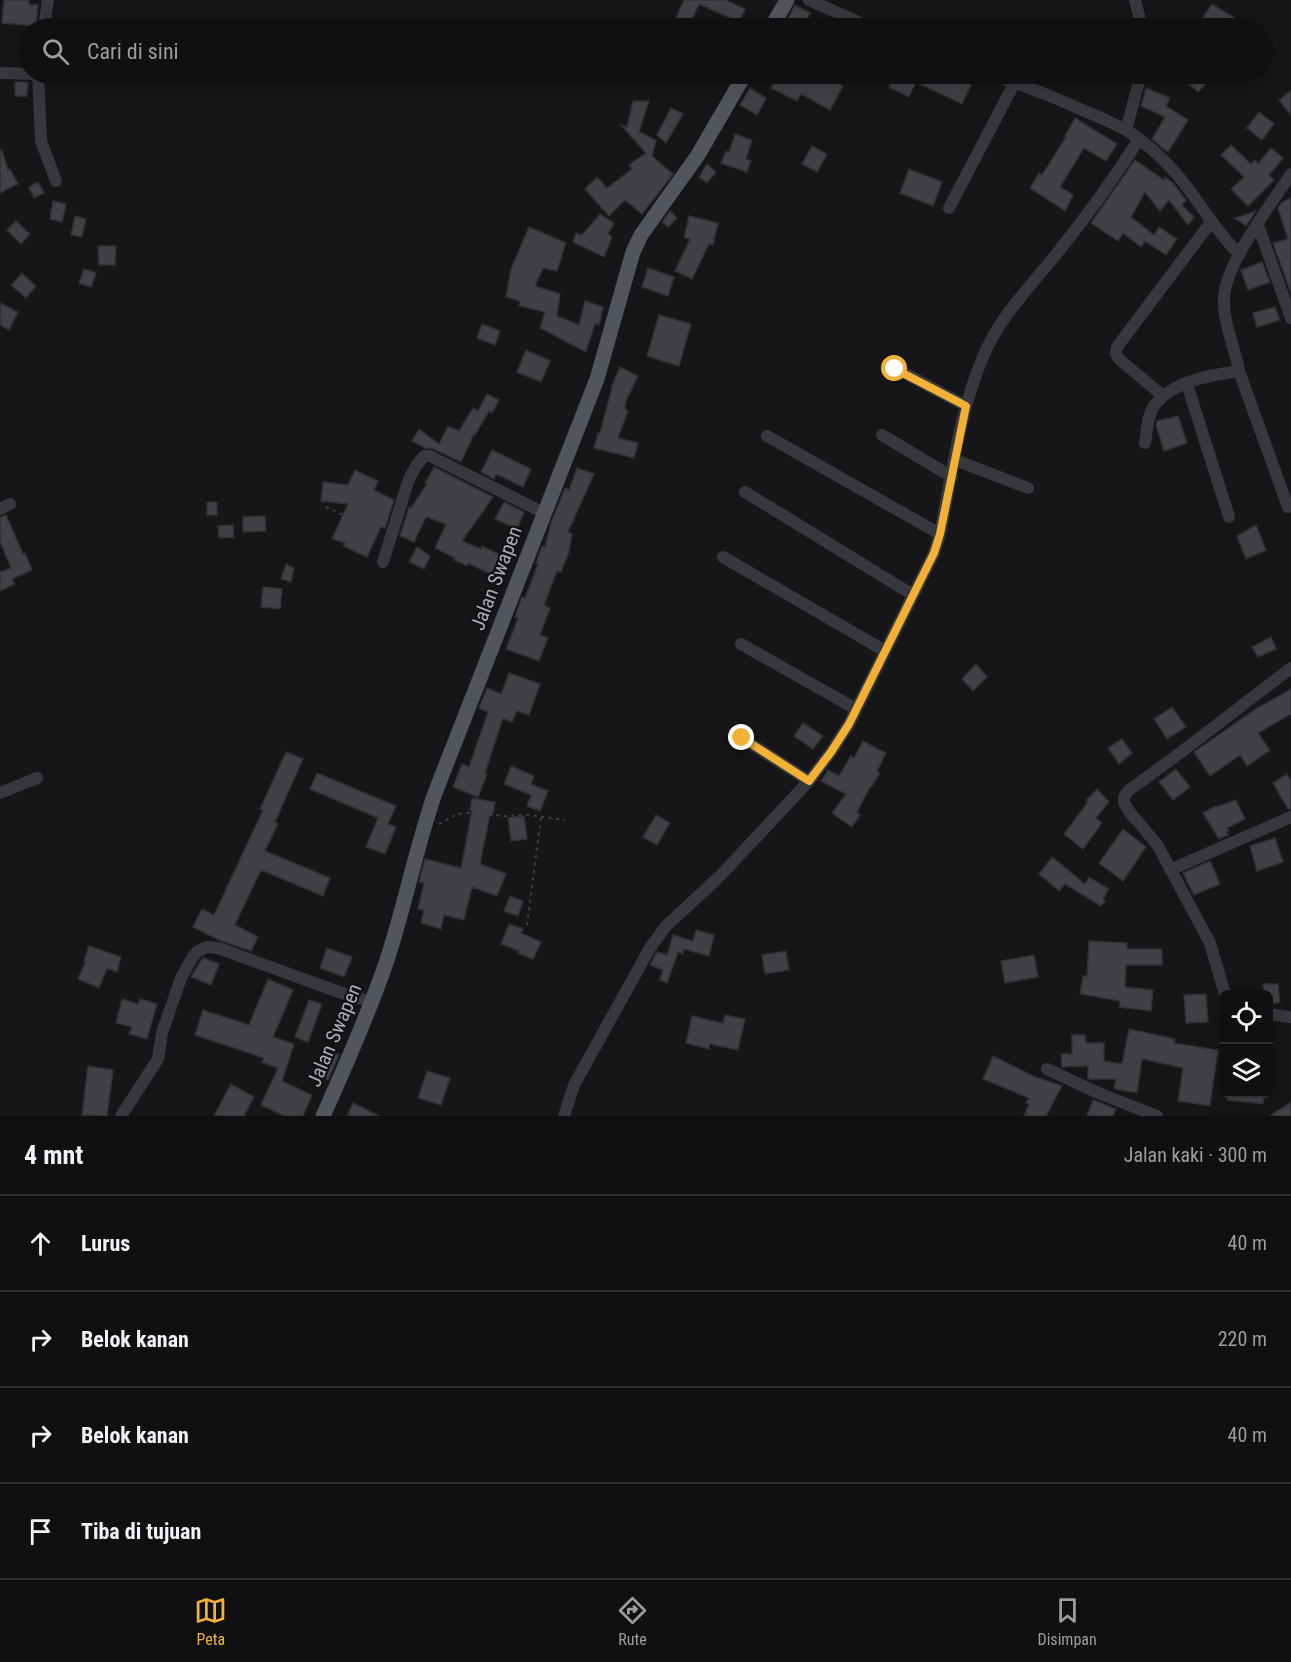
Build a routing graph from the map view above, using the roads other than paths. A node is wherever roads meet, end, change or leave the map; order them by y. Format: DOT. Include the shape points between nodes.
graph roads {
  1 [pos="48,0"];
  2 [pos="787,0"];
  3 [pos="809,0"];
  4 [pos="1135,0"];
  5 [pos="45,18"];
  6 [pos="777,18"];
  7 [pos="850,18"];
  8 [pos="1140,18"];
  9 [pos="0,73"];
  10 [pos="18,73"];
  11 [pos="38,84"];
  12 [pos="739,84"];
  13 [pos="1014,84"];
  14 [pos="1020,84"];
  15 [pos="1138,84"];
  16 [pos="1126,130"];
  17 [pos="1139,139"];
  18 [pos="1291,174"];
  19 [pos="56,181"];
  20 [pos="949,208"];
  21 [pos="1211,222"];
  22 [pos="1258,225"];
  23 [pos="1239,254"];
  24 [pos="1291,318"];
  25 [pos="895,369"];
  26 [pos="1239,371"];
  27 [pos="1187,384"];
  28 [pos="1163,396"];
  29 [pos="966,406"];
  30 [pos="882,435"];
  31 [pos="767,436"];
  32 [pos="1145,442"];
  33 [pos="955,460"];
  34 [pos="952,477"];
  35 [pos="1028,488"];
  36 [pos="745,492"];
  37 [pos="1288,507"];
  38 [pos="544,513"];
  39 [pos="1229,517"];
  40 [pos="940,534"];
  41 [pos="723,556"];
  42 [pos="383,562"];
  43 [pos="914,596"];
  44 [pos="741,644"];
  45 [pos="885,651"];
  46 [pos="1291,668"];
  47 [pos="856,709"];
  48 [pos="742,738"];
  49 [pos="38,778"];
  50 [pos="809,781"];
  51 [pos="0,794"];
  52 [pos="1291,817"];
  53 [pos="1170,870"];
  54 [pos="1224,990"];
  55 [pos="372,1002"];
  56 [pos="1273,1015"];
  57 [pos="1291,1017"];
  58 [pos="1047,1069"];
  59 [pos="122,1116"];
  60 [pos="323,1116"];
  61 [pos="564,1116"];
  62 [pos="1157,1116"];
  1 -- 5 [label="street"];
  2 -- 6 [label="main road"];
  3 -- 7 [label="street"];
  4 -- 8 [label="street"];
  9 -- 10 [label="street"];
  11 -- 19 [label="street" via="41,141"];
  12 -- 38 [label="main road, Jalan Swapen" via="633,252 597,379"];
  13 -- 20 [label="street"];
  14 -- 16 [label="street"];
  15 -- 16 [label="street"];
  16 -- 17 [label="street"];
  17 -- 21 [label="street" via="1170,167"];
  17 -- 29 [label="street" via="1055,256 1005,315 983,357"];
  18 -- 22 [label="street"];
  21 -- 23 [label="street"];
  21 -- 28 [label="street" via="1117,347 1119,359"];
  22 -- 23 [label="street"];
  22 -- 24 [label="street"];
  23 -- 26 [label="street" via="1224,298"];
  25 -- 29 [label="street"];
  26 -- 27 [label="street"];
  26 -- 37 [label="street"];
  27 -- 28 [label="street"];
  27 -- 39 [label="street"];
  28 -- 32 [label="street" via="1149,417"];
  29 -- 33 [label="street"];
  30 -- 34 [label="street"];
  31 -- 40 [label="street"];
  33 -- 34 [label="street"];
  33 -- 35 [label="street"];
  34 -- 40 [label="street"];
  36 -- 43 [label="street"];
  38 -- 42 [label="street" via="424,456 409,479"];
  38 -- 55 [label="main road, Jalan Swapen" via="435,793"];
  40 -- 43 [label="street"];
  41 -- 45 [label="street"];
  43 -- 45 [label="street"];
  44 -- 47 [label="street"];
  45 -- 47 [label="street"];
  46 -- 53 [label="street" via="1128,790 1124,802 1158,846"];
  47 -- 50 [label="street"];
  48 -- 50 [label="street"];
  49 -- 51 [label="street"];
  50 -- 61 [label="street" via="719,878 666,926 574,1085"];
  52 -- 53 [label="street"];
  53 -- 54 [label="street" via="1210,943"];
  55 -- 59 [label="street" via="221,949 201,950 182,978 162,1033 158,1059"];
  55 -- 60 [label="main road, Jalan Swapen"];
  56 -- 57 [label="street"];
  58 -- 62 [label="street"];
}
